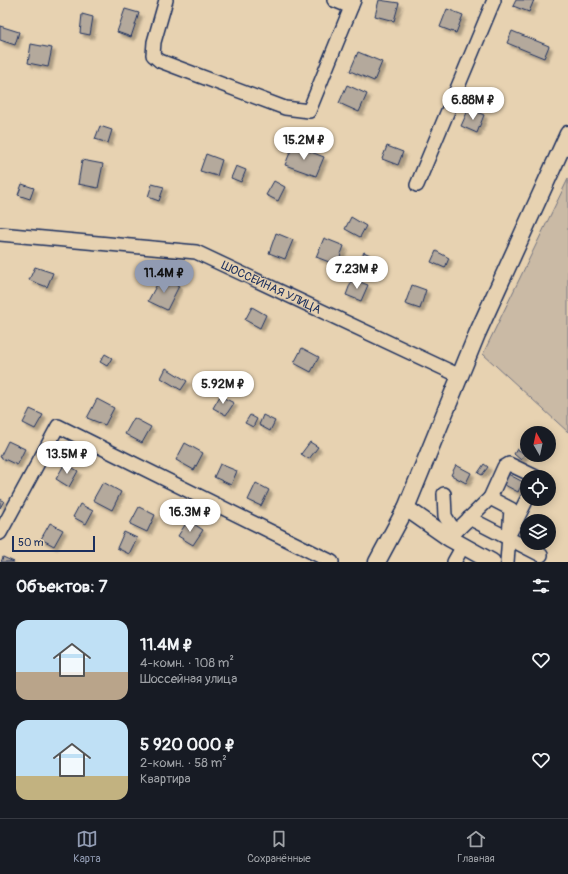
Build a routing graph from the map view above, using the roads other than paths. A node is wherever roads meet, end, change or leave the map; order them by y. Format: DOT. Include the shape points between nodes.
graph roads {
  1 [pos="166,0"];
  2 [pos="334,0"];
  3 [pos="494,0"];
  4 [pos="353,4"];
  5 [pos="568,134"];
  6 [pos="417,185"];
  7 [pos="0,234"];
  8 [pos="460,376"];
  9 [pos="521,470"];
  10 [pos="444,494"];
  11 [pos="490,498"];
  12 [pos="524,506"];
  13 [pos="406,508"];
  14 [pos="469,518"];
  15 [pos="0,533"];
  16 [pos="452,535"];
  17 [pos="508,537"];
  18 [pos="464,546"];
  19 [pos="543,560"];
  20 [pos="332,562"];
  21 [pos="377,562"];
  22 [pos="454,562"];
  23 [pos="492,562"];
  24 [pos="507,562"];
  1 -- 4 [label="street" via="154,42 154,55 160,61 285,108 309,111"];
  2 -- 4 [label="street"];
  3 -- 6 [label="street"];
  5 -- 8 [label="main road"];
  7 -- 8 [label="street, ШОССЕЙНАЯ УЛИЦА" via="196,252"];
  8 -- 13 [label="main road"];
  9 -- 11 [label="street" via="508,464 504,467"];
  10 -- 16 [label="street" via="445,516"];
  11 -- 14 [label="street"];
  11 -- 17 [label="street" via="511,509"];
  12 -- 17 [label="street"];
  13 -- 16 [label="main road"];
  13 -- 21 [label="main road"];
  14 -- 16 [label="street"];
  14 -- 17 [label="street"];
  15 -- 20 [label="street" via="58,426"];
  16 -- 18 [label="main road"];
  17 -- 19 [label="street"];
  17 -- 24 [label="street"];
  18 -- 22 [label="street"];
  18 -- 23 [label="main road"];
}
